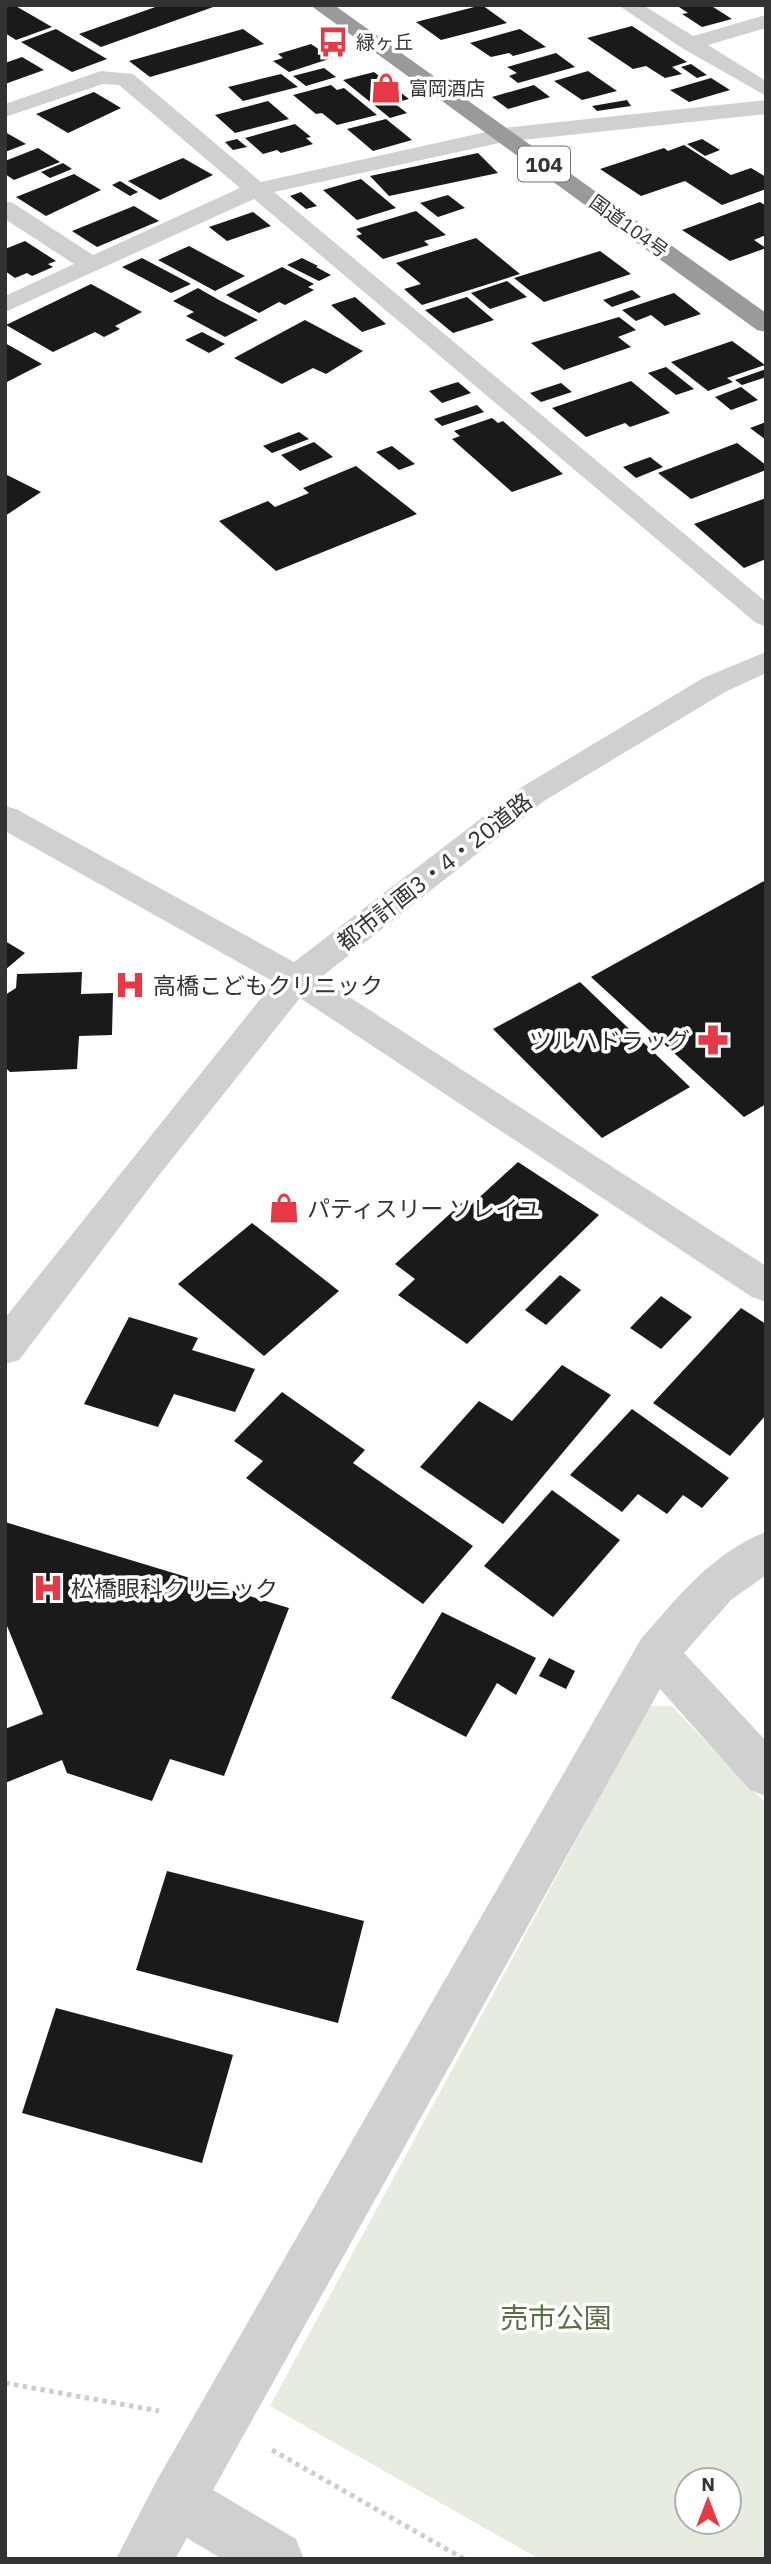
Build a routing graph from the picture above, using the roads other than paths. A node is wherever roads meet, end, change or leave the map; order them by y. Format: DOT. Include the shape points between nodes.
graph roads {
  1 [pos="320,5"];
  2 [pos="628,5"];
  3 [pos="766,21"];
  4 [pos="690,44"];
  5 [pos="766,90"];
  6 [pos="766,107"];
  7 [pos="5,111"];
  8 [pos="503,135"];
  9 [pos="254,190"];
  10 [pos="5,208"];
  11 [pos="92,265"];
  12 [pos="5,305"];
  13 [pos="766,325"];
  14 [pos="766,617"];
  15 [pos="766,661"];
  16 [pos="5,817"];
  17 [pos="296,979"];
  18 [pos="766,1286"];
  19 [pos="5,1348"];
  20 [pos="766,1551"];
  21 [pos="656,1653"];
  22 [pos="766,1774"];
  23 [pos="177,2500"];
  24 [pos="144,2559"];
  25 [pos="276,2559"];
  1 -- 8 [label="highway, 国道104号 / 104"];
  2 -- 4 [label="street"];
  3 -- 4 [label="street"];
  4 -- 5 [label="street"];
  6 -- 8 [label="street"];
  7 -- 9 [label="street" via="102,77 125,79"];
  8 -- 9 [label="street"];
  8 -- 13 [label="highway, 国道104号 / 104"];
  9 -- 11 [label="street"];
  9 -- 14 [label="street"];
  10 -- 11 [label="street"];
  11 -- 12 [label="street"];
  15 -- 17 [label="street, 都市計画3・4・20道路" via="715,685 533,794"];
  16 -- 17 [label="street"];
  17 -- 18 [label="street"];
  17 -- 19 [label="street, 都市計画3・4・20道路"];
  20 -- 21 [label="street" via="716,1586"];
  21 -- 22 [label="street"];
  21 -- 23 [label="street"];
  23 -- 24 [label="street"];
  23 -- 25 [label="street"];
}
